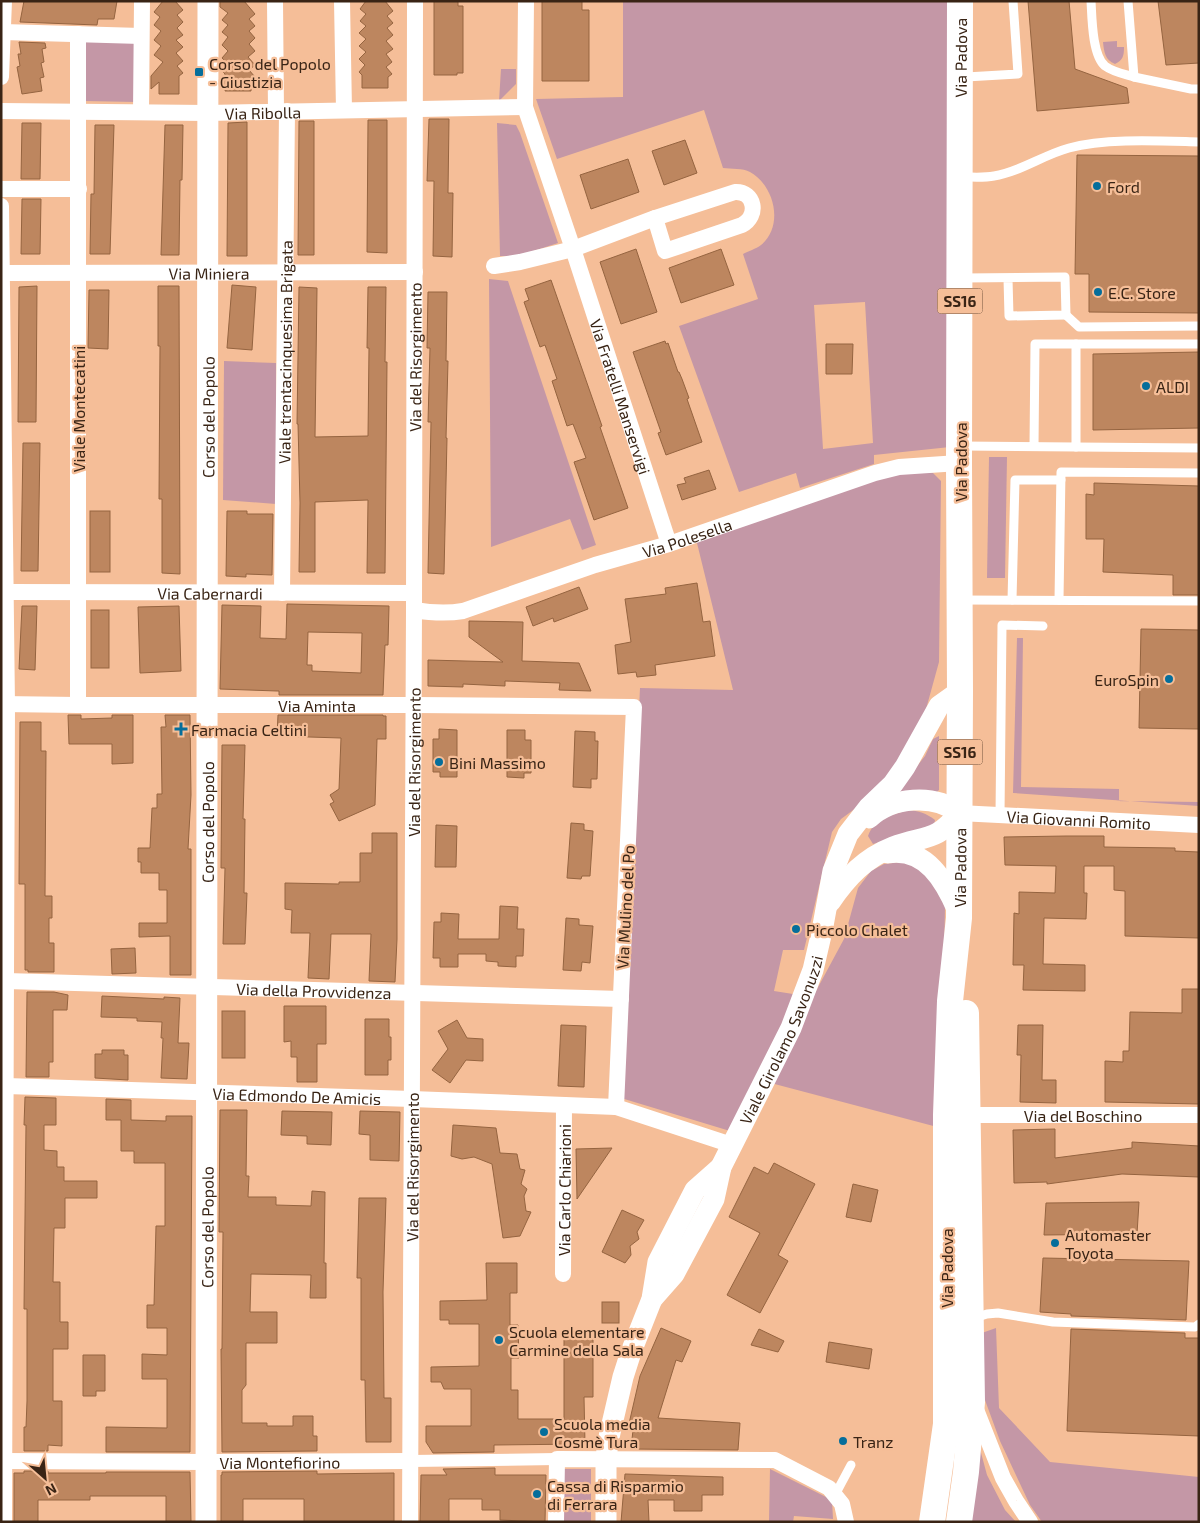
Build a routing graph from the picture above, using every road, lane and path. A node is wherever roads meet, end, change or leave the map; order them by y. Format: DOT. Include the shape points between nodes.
graph roads {
  1 [pos="4,1"];
  2 [pos="142,1"];
  3 [pos="208,1"];
  4 [pos="275,1"];
  5 [pos="342,1"];
  6 [pos="415,1"];
  7 [pos="526,1"];
  8 [pos="960,1"];
  9 [pos="1013,1"];
  10 [pos="1091,1"];
  11 [pos="1128,1"];
  12 [pos="3,32"];
  13 [pos="78,34"];
  14 [pos="141,36"];
  15 [pos="960,73"];
  16 [pos="1134,76"];
  17 [pos="1,77"];
  18 [pos="1199,89"];
  19 [pos="525,107"];
  20 [pos="415,108"];
  21 [pos="344,110"];
  22 [pos="1,111"];
  23 [pos="79,112"];
  24 [pos="141,112"];
  25 [pos="281,112"];
  26 [pos="208,113"];
  27 [pos="1199,142"];
  28 [pos="960,177"];
  29 [pos="1,189"];
  30 [pos="79,190"];
  31 [pos="1,206"];
  32 [pos="655,218"];
  33 [pos="573,249"];
  34 [pos="494,266"];
  35 [pos="285,272"];
  36 [pos="415,272"];
  37 [pos="2,273"];
  38 [pos="79,273"];
  39 [pos="208,273"];
  40 [pos="960,278"];
  41 [pos="1008,278"];
  42 [pos="1066,315"];
  43 [pos="1199,326"];
  44 [pos="1076,344"];
  45 [pos="1199,344"];
  46 [pos="1034,446"];
  47 [pos="1076,447"];
  48 [pos="1199,448"];
  49 [pos="959,455"];
  50 [pos="1199,473"];
  51 [pos="1061,480"];
  52 [pos="669,544"];
  53 [pos="6,592"];
  54 [pos="78,592"];
  55 [pos="208,592"];
  56 [pos="282,592"];
  57 [pos="960,600"];
  58 [pos="1012,600"];
  59 [pos="1059,600"];
  60 [pos="414,601"];
  61 [pos="1199,602"];
  62 [pos="1043,626"];
  63 [pos="960,691"];
  64 [pos="208,704"];
  65 [pos="4,705"];
  66 [pos="414,705"];
  67 [pos="78,706"];
  68 [pos="634,707"];
  69 [pos="959,812"];
  70 [pos="1000,814"];
  71 [pos="1199,825"];
  72 [pos="843,849"];
  73 [pos="878,854"];
  74 [pos="827,906"];
  75 [pos="959,917"];
  76 [pos="6,981"];
  77 [pos="207,987"];
  78 [pos="412,993"];
  79 [pos="621,999"];
  80 [pos="6,1086"];
  81 [pos="207,1092"];
  82 [pos="412,1099"];
  83 [pos="564,1105"];
  84 [pos="616,1108"];
  85 [pos="957,1115"];
  86 [pos="1199,1115"];
  87 [pos="732,1145"];
  88 [pos="563,1274"];
  89 [pos="963,1313"];
  90 [pos="1199,1324"];
  91 [pos="972,1402"];
  92 [pos="606,1458"];
  93 [pos="557,1459"];
  94 [pos="3,1461"];
  95 [pos="410,1461"];
  96 [pos="206,1462"];
  97 [pos="851,1464"];
  98 [pos="835,1495"];
  99 [pos="4,1522"];
  100 [pos="206,1522"];
  101 [pos="410,1522"];
  102 [pos="556,1522"];
  103 [pos="606,1522"];
  104 [pos="846,1522"];
  105 [pos="932,1522"];
  106 [pos="959,1522"];
  107 [pos="1030,1522"];
  1 -- 12 [label="street"];
  2 -- 14 [label="street"];
  3 -- 26 [label="street, Corso del Popolo"];
  4 -- 25 [label="street, Viale trentacinquesima Brigata"];
  5 -- 21 [label="street"];
  6 -- 20 [label="street, Via del Risorgimento"];
  7 -- 19 [label="street, Via Fratelli Manservigi"];
  8 -- 15 [label="main road, Via Padova / SS16"];
  9 -- 15 [label="lane" via="1018,74 966,77"];
  10 -- 16 [label="lane" via="1097,53 1104,65"];
  11 -- 16 [label="lane"];
  12 -- 13 [label="street"];
  12 -- 17 [label="street"];
  13 -- 14 [label="street"];
  13 -- 23 [label="street, Viale Montecatini"];
  14 -- 24 [label="street"];
  15 -- 28 [label="main road, Via Padova / SS16"];
  16 -- 18 [label="lane" via="1191,90"];
  19 -- 20 [label="street, Via Ribolla"];
  19 -- 33 [label="street, Via Fratelli Manservigi"];
  20 -- 21 [label="street, Via Ribolla"];
  20 -- 36 [label="street, Via del Risorgimento"];
  21 -- 25 [label="street, Via Ribolla"];
  22 -- 23 [label="street, Via Ribolla"];
  23 -- 24 [label="street, Via Ribolla"];
  23 -- 30 [label="street, Viale Montecatini"];
  24 -- 26 [label="street, Via Ribolla"];
  25 -- 26 [label="street, Via Ribolla"];
  25 -- 35 [label="street, Viale trentacinquesima Brigata"];
  26 -- 39 [label="street, Corso del Popolo"];
  27 -- 28 [label="lane" via="1081,145 994,176"];
  28 -- 40 [label="main road, Via Padova / SS16"];
  29 -- 30 [label="street"];
  30 -- 38 [label="street, Viale Montecatini"];
  31 -- 37 [label="street"];
  32 -- 32 [label="street" via="665,251 742,225 751,218 753,208 748,197 735,192"];
  32 -- 33 [label="street"];
  33 -- 34 [label="street"];
  33 -- 52 [label="street, Via Fratelli Manservigi"];
  35 -- 36 [label="street, Via Miniera"];
  35 -- 39 [label="street, Via Miniera"];
  35 -- 56 [label="street, Viale trentacinquesima Brigata"];
  36 -- 60 [label="street, Via del Risorgimento"];
  37 -- 38 [label="street, Via Miniera"];
  37 -- 53 [label="street"];
  38 -- 39 [label="street, Via Miniera"];
  38 -- 54 [label="street, Viale Montecatini"];
  39 -- 55 [label="street, Corso del Popolo"];
  40 -- 41 [label="lane"];
  40 -- 49 [label="main road, Via Padova / SS16"];
  41 -- 42 [label="lane" via="1065,277"];
  41 -- 42 [label="lane" via="1008,316"];
  42 -- 43 [label="lane" via="1079,327"];
  44 -- 45 [label="lane"];
  44 -- 46 [label="lane" via="1035,344"];
  44 -- 47 [label="lane"];
  46 -- 47 [label="lane"];
  46 -- 49 [label="lane"];
  47 -- 48 [label="lane"];
  49 -- 52 [label="street, Via Polesella" via="875,473"];
  49 -- 57 [label="main road, Via Padova / SS16"];
  50 -- 51 [label="lane" via="1061,472"];
  51 -- 58 [label="lane" via="1015,480"];
  51 -- 59 [label="lane"];
  52 -- 60 [label="street, Via Polesella" via="463,611 434,614"];
  53 -- 54 [label="street, Via Cabernardi"];
  53 -- 65 [label="street"];
  54 -- 55 [label="street, Via Cabernardi"];
  54 -- 67 [label="street, Viale Montecatini"];
  55 -- 56 [label="street, Via Cabernardi"];
  55 -- 64 [label="street, Corso del Popolo"];
  56 -- 60 [label="street, Via Cabernardi"];
  57 -- 58 [label="lane"];
  57 -- 63 [label="main road, Via Padova / SS16"];
  58 -- 59 [label="lane"];
  59 -- 61 [label="lane"];
  60 -- 66 [label="street, Via del Risorgimento"];
  62 -- 70 [label="lane" via="1002,625"];
  63 -- 69 [label="main road, Via Padova / SS16"];
  63 -- 72 [label="street, Viale Girolamo Savonuzzi" via="939,706 905,767 859,819 848,834"];
  64 -- 66 [label="street, Via Aminta"];
  64 -- 67 [label="street, Via Aminta"];
  64 -- 77 [label="street, Corso del Popolo"];
  65 -- 67 [label="street, Via Aminta"];
  65 -- 76 [label="street"];
  66 -- 68 [label="street, Via Aminta"];
  66 -- 78 [label="street, Via del Risorgimento"];
  68 -- 79 [label="street, Via Mulino del Po"];
  69 -- 70 [label="street, Via Giovanni Romito"];
  69 -- 72 [label="street, Viale Girolamo Savonuzzi" via="933,801 892,804 871,816"];
  69 -- 73 [label="street, Viale Girolamo Savonuzzi" via="948,826 934,835"];
  69 -- 75 [label="main road, Via Padova / SS16"];
  70 -- 71 [label="street, Via Giovanni Romito"];
  72 -- 74 [label="street, Viale Girolamo Savonuzzi" via="833,872"];
  73 -- 74 [label="street, Viale Girolamo Savonuzzi" via="850,875"];
  73 -- 75 [label="street" via="912,854 928,864 949,890"];
  74 -- 87 [label="street, Viale Girolamo Savonuzzi" via="804,996"];
  75 -- 85 [label="main road, Via Padova" via="950,1001"];
  76 -- 77 [label="street, Via della Provvidenza"];
  76 -- 80 [label="street"];
  77 -- 78 [label="street, Via della Provvidenza"];
  77 -- 81 [label="street, Corso del Popolo"];
  78 -- 79 [label="street, Via della Provvidenza"];
  78 -- 82 [label="street, Via del Risorgimento"];
  79 -- 84 [label="street, Via Mulino del Po"];
  80 -- 81 [label="street, Via Edmondo De Amicis"];
  80 -- 94 [label="street"];
  81 -- 82 [label="street, Via Edmondo De Amicis"];
  81 -- 96 [label="street, Corso del Popolo"];
  82 -- 83 [label="street, Via Edmondo De Amicis"];
  82 -- 95 [label="street, Via del Risorgimento"];
  83 -- 84 [label="street, Via Edmondo De Amicis"];
  83 -- 88 [label="street, Via Carlo Chiarioni"];
  84 -- 87 [label="street, Via Edmondo De Amicis"];
  85 -- 86 [label="street, Via del Boschino"];
  85 -- 89 [label="main road, Via Padova"];
  87 -- 92 [label="street, Viale Girolamo Savonuzzi" via="721,1167 696,1190 658,1262 652,1298 623,1377"];
  89 -- 90 [label="lane" via="998,1313 1053,1322 1195,1327"];
  89 -- 91 [label="main road, Via Padova"];
  89 -- 105 [label="main road, Via Padova"];
  91 -- 106 [label="main road, Via Padova"];
  91 -- 107 [label="street" via="1003,1478"];
  92 -- 93 [label="street, Via Montefiorino"];
  92 -- 98 [label="street, Via Montefiorino" via="775,1460 829,1488"];
  92 -- 103 [label="street, Viale Girolamo Savonuzzi"];
  93 -- 95 [label="street, Via Montefiorino"];
  93 -- 102 [label="street"];
  94 -- 96 [label="street, Via Montefiorino"];
  94 -- 99 [label="street"];
  95 -- 96 [label="street, Via Montefiorino"];
  95 -- 101 [label="street, Via del Risorgimento"];
  96 -- 100 [label="street, Corso del Popolo"];
  97 -- 98 [label="lane"];
  98 -- 104 [label="street" via="842,1504"];
}
